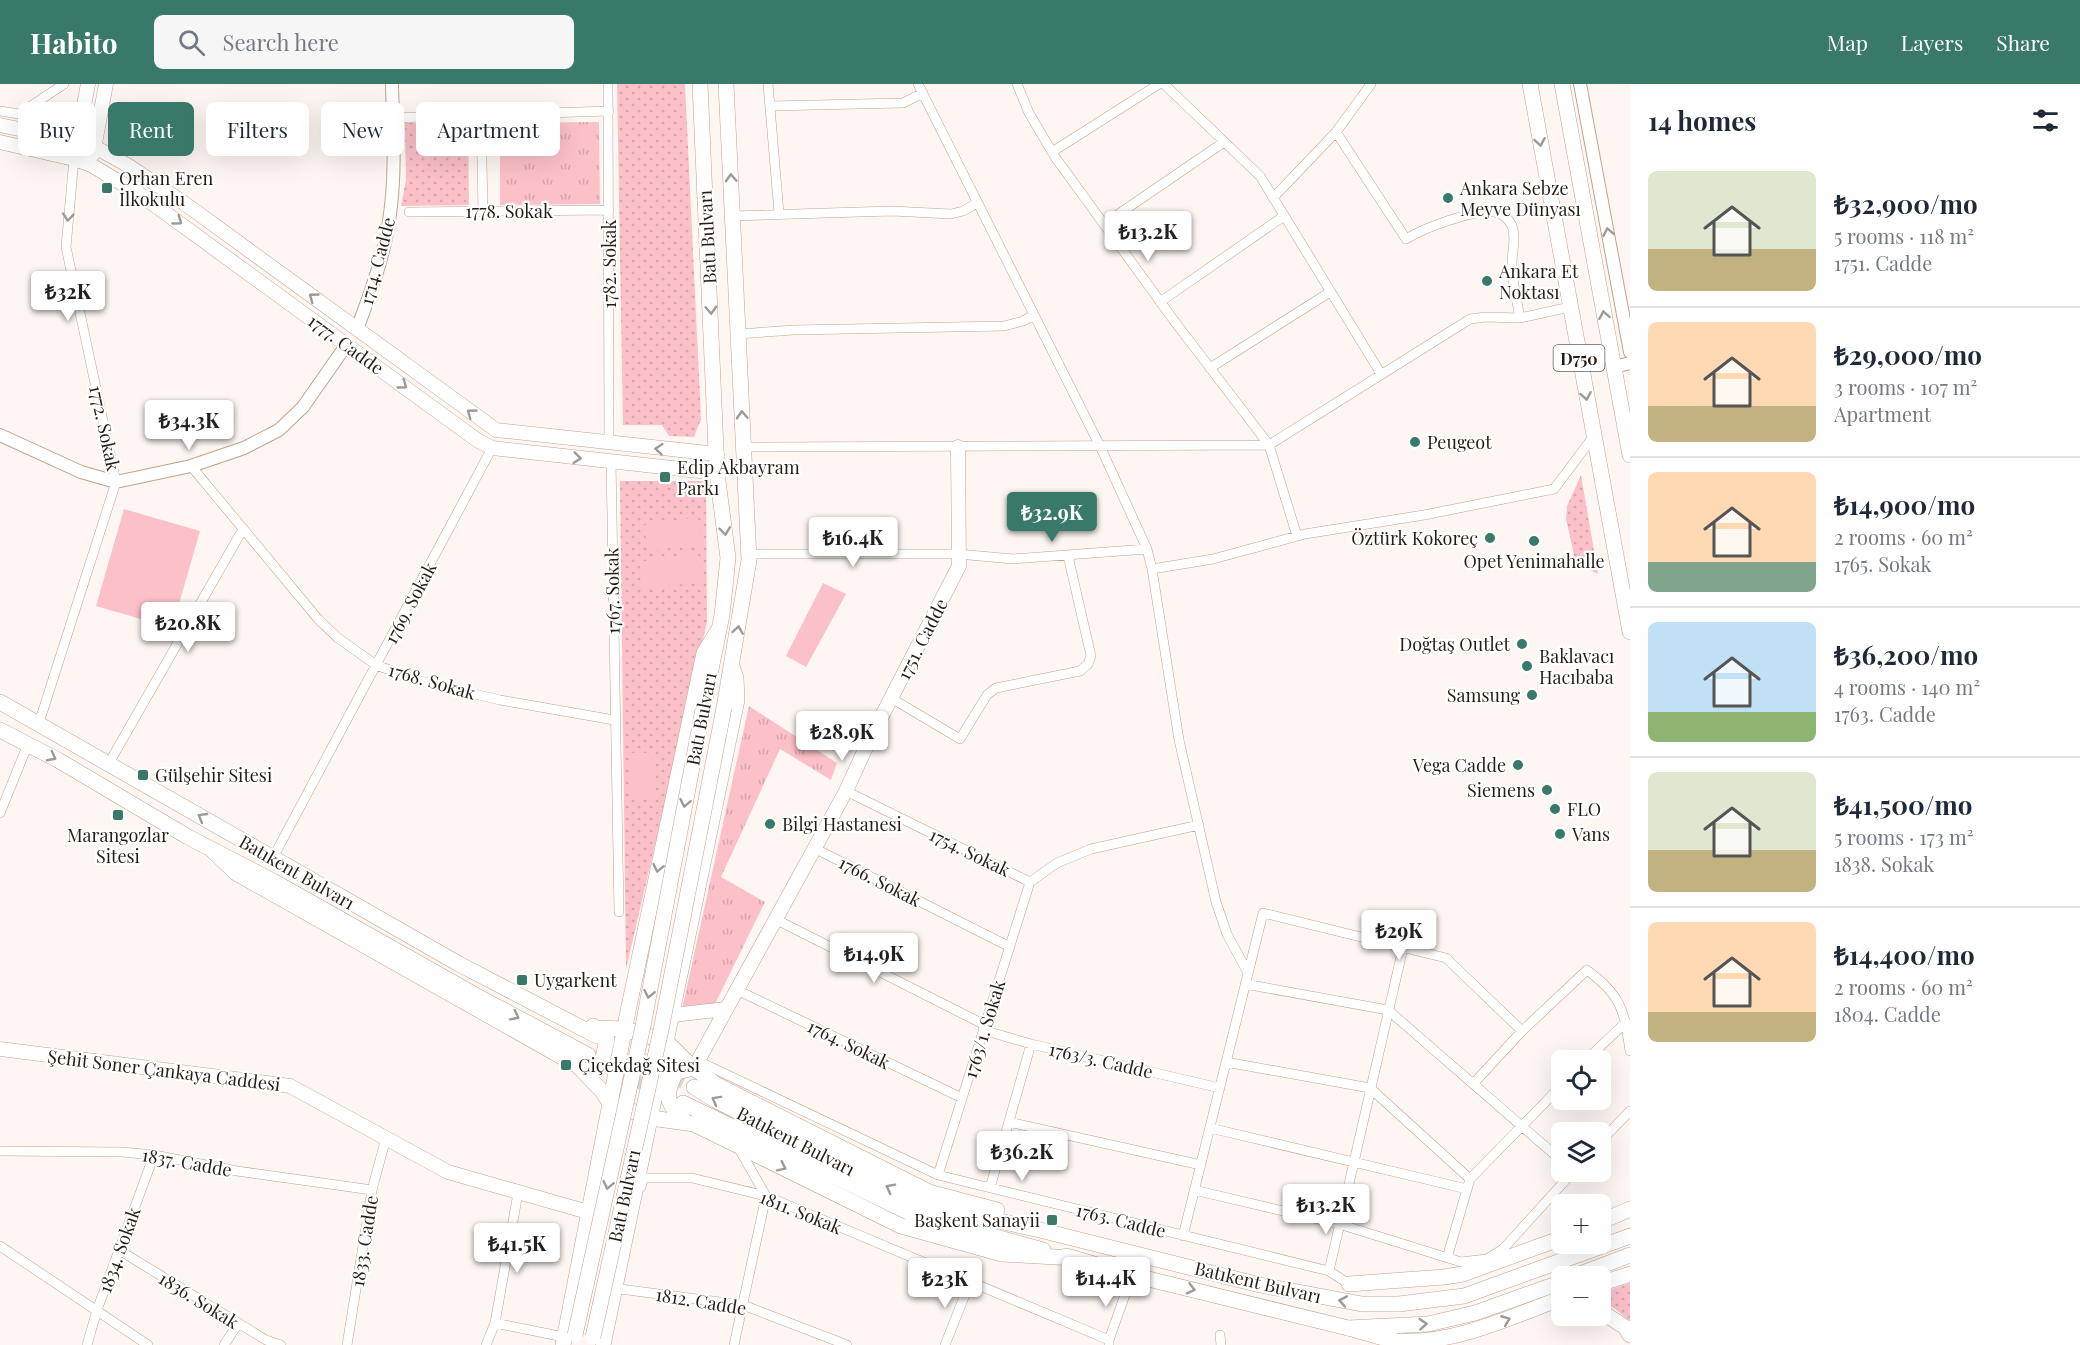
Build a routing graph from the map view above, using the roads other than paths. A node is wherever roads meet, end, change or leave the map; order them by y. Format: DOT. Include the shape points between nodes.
graph roads {
  1 [pos="64,84"];
  2 [pos="88,84"];
  3 [pos="106,84"];
  4 [pos="392,84"];
  5 [pos="608,84"];
  6 [pos="700,84"];
  7 [pos="726,84"];
  8 [pos="768,84"];
  9 [pos="918,84"];
  10 [pos="1017,84"];
  11 [pos="1159,84"];
  12 [pos="1164,84"];
  13 [pos="1371,84"];
  14 [pos="1530,84"];
  15 [pos="1562,84"];
  16 [pos="1580,84"];
  17 [pos="922,93"];
  18 [pos="85,102"];
  19 [pos="393,102"];
  20 [pos="770,106"];
  21 [pos="0,111"];
  22 [pos="609,111"];
  23 [pos="560,113"];
  24 [pos="0,125"];
  25 [pos="18,129"];
  26 [pos="1336,132"];
  27 [pos="96,136"];
  28 [pos="0,142"];
  29 [pos="1224,142"];
  30 [pos="96,148"];
  31 [pos="1052,152"];
  32 [pos="74,156"];
  33 [pos="92,156"];
  34 [pos="392,156"];
  35 [pos="482,156"];
  36 [pos="74,159"];
  37 [pos="91,165"];
  38 [pos="1273,198"];
  39 [pos="977,203"];
  40 [pos="609,210"];
  41 [pos="483,211"];
  42 [pos="409,212"];
  43 [pos="779,213"];
  44 [pos="733,216"];
  45 [pos="1284,216"];
  46 [pos="1104,224"];
  47 [pos="1330,292"];
  48 [pos="1160,302"];
  49 [pos="1570,307"];
  50 [pos="1034,315"];
  51 [pos="1520,318"];
  52 [pos="357,329"];
  53 [pos="738,334"];
  54 [pos="347,344"];
  55 [pos="1630,352"];
  56 [pos="1630,363"];
  57 [pos="1614,367"];
  58 [pos="1210,368"];
  59 [pos="1381,374"];
  60 [pos="0,435"];
  61 [pos="1593,437"];
  62 [pos="609,444"];
  63 [pos="1269,445"];
  64 [pos="1100,446"];
  65 [pos="743,447"];
  66 [pos="958,447"];
  67 [pos="492,448"];
  68 [pos="717,454"];
  69 [pos="1630,455"];
  70 [pos="611,462"];
  71 [pos="191,466"];
  72 [pos="717,473"];
  73 [pos="116,482"];
  74 [pos="243,529"];
  75 [pos="1297,536"];
  76 [pos="1147,549"];
  77 [pos="748,554"];
  78 [pos="958,554"];
  79 [pos="1068,556"];
  80 [pos="1152,569"];
  81 [pos="719,629"];
  82 [pos="1630,632"];
  83 [pos="376,665"];
  84 [pos="732,666"];
  85 [pos="891,698"];
  86 [pos="0,702"];
  87 [pos="614,720"];
  88 [pos="39,723"];
  89 [pos="0,730"];
  90 [pos="28,744"];
  91 [pos="109,764"];
  92 [pos="846,791"];
  93 [pos="0,813"];
  94 [pos="1200,825"];
  95 [pos="253,846"];
  96 [pos="814,848"];
  97 [pos="212,849"];
  98 [pos="276,852"];
  99 [pos="1030,882"];
  100 [pos="619,912"];
  101 [pos="776,919"];
  102 [pos="1010,947"];
  103 [pos="1403,948"];
  104 [pos="1248,973"];
  105 [pos="1245,984"];
  106 [pos="737,990"];
  107 [pos="726,1009"];
  108 [pos="1388,1010"];
  109 [pos="673,1015"];
  110 [pos="1626,1022"];
  111 [pos="984,1027"];
  112 [pos="625,1029"];
  113 [pos="1522,1031"];
  114 [pos="596,1032"];
  115 [pos="667,1042"];
  116 [pos="1031,1044"];
  117 [pos="0,1049"];
  118 [pos="1597,1050"];
  119 [pos="1630,1051"];
  120 [pos="588,1055"];
  121 [pos="1226,1062"];
  122 [pos="696,1064"];
  123 [pos="585,1073"];
  124 [pos="1473,1084"];
  125 [pos="694,1087"];
  126 [pos="1220,1088"];
  127 [pos="1370,1088"];
  128 [pos="1551,1096"];
  129 [pos="962,1098"];
  130 [pos="610,1103"];
  131 [pos="683,1103"];
  132 [pos="1630,1111"];
  133 [pos="651,1118"];
  134 [pos="686,1122"];
  135 [pos="1009,1122"];
  136 [pos="1520,1127"];
  137 [pos="1210,1128"];
  138 [pos="1611,1131"];
  139 [pos="386,1138"];
  140 [pos="737,1145"];
  141 [pos="0,1151"];
  142 [pos="1551,1152"];
  143 [pos="154,1155"];
  144 [pos="1353,1162"];
  145 [pos="1200,1165"];
  146 [pos="938,1175"];
  147 [pos="1470,1179"];
  148 [pos="1564,1182"];
  149 [pos="990,1188"];
  150 [pos="1467,1189"];
  151 [pos="372,1190"];
  152 [pos="1194,1190"];
  153 [pos="518,1193"];
  154 [pos="766,1196"];
  155 [pos="1630,1209"];
  156 [pos="588,1212"];
  157 [pos="1611,1217"];
  158 [pos="1339,1224"];
  159 [pos="1040,1230"];
  160 [pos="1183,1236"];
  161 [pos="1630,1236"];
  162 [pos="1551,1242"];
  163 [pos="0,1245"];
  164 [pos="119,1250"];
  165 [pos="1630,1255"];
  166 [pos="1074,1258"];
  167 [pos="1447,1258"];
  168 [pos="1601,1266"];
  169 [pos="1329,1271"];
  170 [pos="1630,1274"];
  171 [pos="1132,1275"];
  172 [pos="1611,1280"];
  173 [pos="970,1282"];
  174 [pos="1349,1284"];
  175 [pos="1551,1286"];
  176 [pos="620,1289"];
  177 [pos="1399,1304"];
  178 [pos="1551,1304"];
  179 [pos="743,1305"];
  180 [pos="97,1310"];
  181 [pos="1611,1318"];
  182 [pos="495,1323"];
  183 [pos="238,1324"];
  184 [pos="1348,1328"];
  185 [pos="1630,1335"];
  186 [pos="569,1340"];
  187 [pos="596,1342"];
  188 [pos="1109,1343"];
  189 [pos="87,1345"];
  190 [pos="148,1345"];
  191 [pos="224,1345"];
  192 [pos="281,1345"];
  193 [pos="347,1345"];
  194 [pos="486,1345"];
  195 [pos="608,1345"];
  196 [pos="734,1345"];
  197 [pos="847,1345"];
  198 [pos="945,1345"];
  1 -- 21 [label="street" via="19,114"];
  2 -- 18 [label="main road"];
  3 -- 27 [label="main road"];
  4 -- 19 [label="street, 1714. Cadde"];
  5 -- 22 [label="street, 1782. Sokak"];
  6 -- 68 [label="main road, Batı Bulvarı, one-way"];
  44 -- 7 [label="main road, Batı Bulvarı, one-way"];
  8 -- 20 [label="street"];
  9 -- 17 [label="street"];
  10 -- 31 [label="street"];
  11 -- 31 [label="street"];
  12 -- 29 [label="street"];
  13 -- 26 [label="street"];
  14 -- 49 [label="main road, D750, one-way"];
  57 -- 15 [label="main road, D750, one-way"];
  55 -- 16 [label="street, one-way"];
  17 -- 20 [label="street" via="903,103"];
  17 -- 39 [label="street"];
  20 -- 43 [label="street"];
  22 -- 23 [label="street"];
  22 -- 40 [label="street, 1782. Sokak"];
  24 -- 25 [label="main road, 1777. Cadde"];
  26 -- 38 [label="street"];
  26 -- 51 [label="street" via="1406,238 1464,216 1494,212 1505,216 1514,240 1511,266"];
  28 -- 36 [label="main road, 1777. Cadde"];
  29 -- 38 [label="street" via="1260,176"];
  29 -- 46 [label="street"];
  52 -- 30 [label="main road, 1777. Cadde, one-way" via="184,202"];
  31 -- 46 [label="street"];
  32 -- 36 [label="main road"];
  33 -- 37 [label="main road"];
  34 -- 52 [label="street, 1714. Cadde" via="391,212 382,256"];
  35 -- 41 [label="street"];
  36 -- 37 [label="main road, 1777. Cadde"];
  36 -- 73 [label="street, 1772. Sokak, one-way" via="66,247"];
  37 -- 54 [label="main road, 1777. Cadde, one-way" via="175,218"];
  38 -- 45 [label="street"];
  39 -- 43 [label="street" via="951,214"];
  39 -- 50 [label="street"];
  40 -- 41 [label="street, 1778. Sokak"];
  40 -- 62 [label="street, 1782. Sokak"];
  41 -- 42 [label="street, 1778. Sokak"];
  43 -- 44 [label="street"];
  44 -- 53 [label="main road, Batı Bulvarı"];
  45 -- 47 [label="street"];
  45 -- 48 [label="street"];
  46 -- 48 [label="street"];
  47 -- 58 [label="street"];
  47 -- 59 [label="street"];
  48 -- 58 [label="street"];
  49 -- 51 [label="street"];
  49 -- 61 [label="main road, D750, one-way"];
  50 -- 53 [label="street" via="1004,326"];
  50 -- 64 [label="street"];
  51 -- 59 [label="street" via="1470,319"];
  52 -- 54 [label="main road"];
  62 -- 52 [label="main road, 1777. Cadde, one-way" via="496,430"];
  65 -- 53 [label="main road, Batı Bulvarı, one-way"];
  54 -- 67 [label="main road, 1777. Cadde, one-way"];
  54 -- 71 [label="street" via="303,407 279,430 244,448"];
  56 -- 57 [label="street"];
  57 -- 69 [label="main road, D750"];
  58 -- 63 [label="street"];
  59 -- 63 [label="street"];
  60 -- 73 [label="street" via="81,472"];
  61 -- 75 [label="street" via="1554,489"];
  61 -- 82 [label="main road, D750"];
  68 -- 62 [label="main road, 1777. Cadde, one-way"];
  63 -- 64 [label="street"];
  63 -- 75 [label="street"];
  64 -- 66 [label="street"];
  64 -- 76 [label="street"];
  65 -- 66 [label="street"];
  65 -- 77 [label="main road, Batı Bulvarı"];
  66 -- 78 [label="main road, 1751. Cadde"];
  67 -- 70 [label="main road, 1777. Cadde, one-way"];
  67 -- 83 [label="street, 1769. Sokak"];
  68 -- 72 [label="main road, Batı Bulvarı"];
  70 -- 72 [label="main road, 1777. Cadde"];
  70 -- 87 [label="street, 1767. Sokak"];
  71 -- 73 [label="street"];
  71 -- 74 [label="street, 1768. Sokak"];
  72 -- 81 [label="main road, Batı Bulvarı, one-way" via="728,558"];
  73 -- 88 [label="street, 1772. Sokak"];
  74 -- 83 [label="street, 1768. Sokak" via="318,619"];
  74 -- 91 [label="street"];
  75 -- 80 [label="street"];
  76 -- 79 [label="street"];
  76 -- 80 [label="street"];
  77 -- 78 [label="street"];
  84 -- 77 [label="main road, Batı Bulvarı, one-way"];
  78 -- 79 [label="street" via="1013,559"];
  78 -- 85 [label="main road, 1751. Cadde" via="960,566"];
  79 -- 85 [label="street" via="1090,656 1086,668 996,688 987,695 960,739"];
  80 -- 94 [label="street" via="1179,740"];
  81 -- 112 [label="main road, one-way" via="704,653"];
  81 -- 186 [label="main road, Batı Bulvarı, one-way, bridge" via="642,1026"];
  83 -- 87 [label="street, 1768. Sokak" via="420,681 500,700"];
  83 -- 98 [label="street, 1769. Sokak"];
  84 -- 109 [label="main road" via="737,700"];
  84 -- 187 [label="main road, Batı Bulvarı, bridge"];
  85 -- 92 [label="main road, 1751. Cadde"];
  86 -- 88 [label="main road, Batıkent Bulvarı"];
  87 -- 100 [label="street, 1767. Sokak"];
  88 -- 91 [label="main road, Batıkent Bulvarı"];
  89 -- 90 [label="main road, Batıkent Bulvarı"];
  90 -- 93 [label="street"];
  90 -- 97 [label="main road, Batıkent Bulvarı, one-way"];
  95 -- 91 [label="main road, Batıkent Bulvarı, one-way"];
  92 -- 96 [label="main road, 1751. Cadde"];
  92 -- 99 [label="street, 1754. Sokak"];
  94 -- 99 [label="street" via="1090,849 1057,863"];
  94 -- 104 [label="street" via="1216,902 1227,934"];
  95 -- 98 [label="main road" via="259,844"];
  95 -- 114 [label="main road, Batıkent Bulvarı" via="459,964"];
  96 -- 101 [label="main road, 1751. Cadde"];
  96 -- 102 [label="street, 1766. Sokak"];
  97 -- 120 [label="main road, Batıkent Bulvarı, one-way"];
  97 -- 123 [label="main road" via="236,873"];
  98 -- 114 [label="main road"];
  99 -- 102 [label="street, 1763/1. Sokak"];
  101 -- 106 [label="main road, 1751. Cadde"];
  101 -- 111 [label="street, 1763/3. Cadde"];
  102 -- 111 [label="street, 1763/1. Sokak"];
  103 -- 104 [label="street" via="1263,914"];
  103 -- 108 [label="street"];
  103 -- 113 [label="street" via="1446,958"];
  104 -- 105 [label="street"];
  105 -- 108 [label="street"];
  105 -- 121 [label="street"];
  106 -- 107 [label="main road, 1751. Cadde"];
  106 -- 129 [label="street, 1764. Sokak"];
  107 -- 109 [label="main road"];
  107 -- 122 [label="main road, 1751. Cadde"];
  108 -- 124 [label="street"];
  108 -- 127 [label="street"];
  109 -- 115 [label="main road"];
  110 -- 113 [label="street" via="1615,996 1587,970"];
  110 -- 118 [label="street"];
  110 -- 119 [label="street"];
  111 -- 116 [label="street, 1763/3. Cadde"];
  111 -- 129 [label="street, 1763/1. Sokak"];
  112 -- 114 [label="main road"];
  112 -- 115 [label="main road"];
  112 -- 130 [label="main road"];
  113 -- 124 [label="street"];
  114 -- 123 [label="main road" via="607,1039 601,1067"];
  115 -- 122 [label="main road"];
  115 -- 133 [label="main road"];
  116 -- 126 [label="street, 1763/3. Cadde"];
  116 -- 135 [label="street"];
  117 -- 139 [label="main road, Şehit Soner Çankaya Caddesi" via="290,1086"];
  121 -- 126 [label="street"];
  121 -- 127 [label="street"];
  122 -- 134 [label="main road" via="676,1072 668,1101"];
  122 -- 146 [label="street, 1763. Cadde"];
  122 -- 159 [label="main road" via="717,1085 929,1192 1020,1217"];
  123 -- 130 [label="main road"];
  124 -- 136 [label="street"];
  159 -- 125 [label="main road, Batıkent Bulvarı, one-way" via="909,1197"];
  126 -- 137 [label="street"];
  127 -- 144 [label="street"];
  127 -- 147 [label="street"];
  128 -- 136 [label="street"];
  129 -- 146 [label="street, 1763/1. Sokak"];
  130 -- 133 [label="main road"];
  130 -- 156 [label="main road"];
  131 -- 166 [label="main road, Batıkent Bulvarı" via="912,1214"];
  132 -- 138 [label="street"];
  133 -- 134 [label="main road"];
  133 -- 187 [label="main road"];
  134 -- 140 [label="main road"];
  135 -- 145 [label="street"];
  135 -- 149 [label="street"];
  136 -- 142 [label="street"];
  136 -- 147 [label="street"];
  137 -- 144 [label="street"];
  137 -- 145 [label="street"];
  139 -- 151 [label="street, 1833. Cadde"];
  139 -- 153 [label="main road, Şehit Soner Çankaya Caddesi" via="448,1172"];
  140 -- 154 [label="street"];
  140 -- 166 [label="main road, one-way" via="901,1226 1002,1254"];
  141 -- 143 [label="street, 1837. Cadde"];
  143 -- 151 [label="street, 1837. Cadde"];
  143 -- 164 [label="street, 1834. Sokak"];
  144 -- 150 [label="street"];
  144 -- 158 [label="street"];
  145 -- 152 [label="street"];
  146 -- 149 [label="street, 1763. Cadde"];
  147 -- 150 [label="street"];
  148 -- 167 [label="street" via="1503,1249 1487,1259 1461,1262"];
  149 -- 160 [label="street, 1763. Cadde"];
  150 -- 167 [label="street"];
  151 -- 193 [label="street, 1833. Cadde"];
  152 -- 158 [label="street"];
  152 -- 160 [label="street"];
  153 -- 156 [label="main road, Şehit Soner Çankaya Caddesi"];
  153 -- 182 [label="street"];
  154 -- 173 [label="street, 1811. Sokak"];
  154 -- 176 [label="street, 1811. Sokak" via="692,1178 643,1178"];
  154 -- 179 [label="street"];
  155 -- 157 [label="main road"];
  156 -- 186 [label="main road"];
  158 -- 167 [label="street"];
  158 -- 169 [label="street"];
  177 -- 159 [label="main road, Batıkent Bulvarı, one-way" via="1362,1304 1260,1285"];
  160 -- 169 [label="street, 1763. Cadde"];
  161 -- 177 [label="main road, Batıkent Bulvarı" via="1464,1296"];
  162 -- 174 [label="main road" via="1463,1274"];
  163 -- 180 [label="street"];
  164 -- 180 [label="street, 1834. Sokak"];
  164 -- 183 [label="street, 1836. Sokak"];
  165 -- 168 [label="main road"];
  166 -- 171 [label="main road, Batıkent Bulvarı"];
  169 -- 174 [label="street, 1763. Cadde"];
  170 -- 172 [label="main road"];
  171 -- 184 [label="main road, Batıkent Bulvarı, one-way"];
  171 -- 188 [label="street"];
  173 -- 188 [label="street, 1811. Sokak"];
  173 -- 198 [label="street"];
  174 -- 177 [label="main road"];
  184 -- 175 [label="main road, Batıkent Bulvarı, one-way" via="1428,1324 1475,1313"];
  176 -- 179 [label="street, 1812. Cadde"];
  176 -- 195 [label="street, 1811. Sokak"];
  184 -- 178 [label="main road, one-way" via="1399,1341 1442,1341"];
  179 -- 196 [label="street"];
  179 -- 197 [label="street, 1812. Cadde"];
  180 -- 189 [label="street, 1834. Sokak"];
  180 -- 190 [label="street"];
  181 -- 185 [label="main road"];
  182 -- 186 [label="street"];
  182 -- 194 [label="street"];
  183 -- 191 [label="street"];
  183 -- 192 [label="street, 1836. Sokak"];
}
